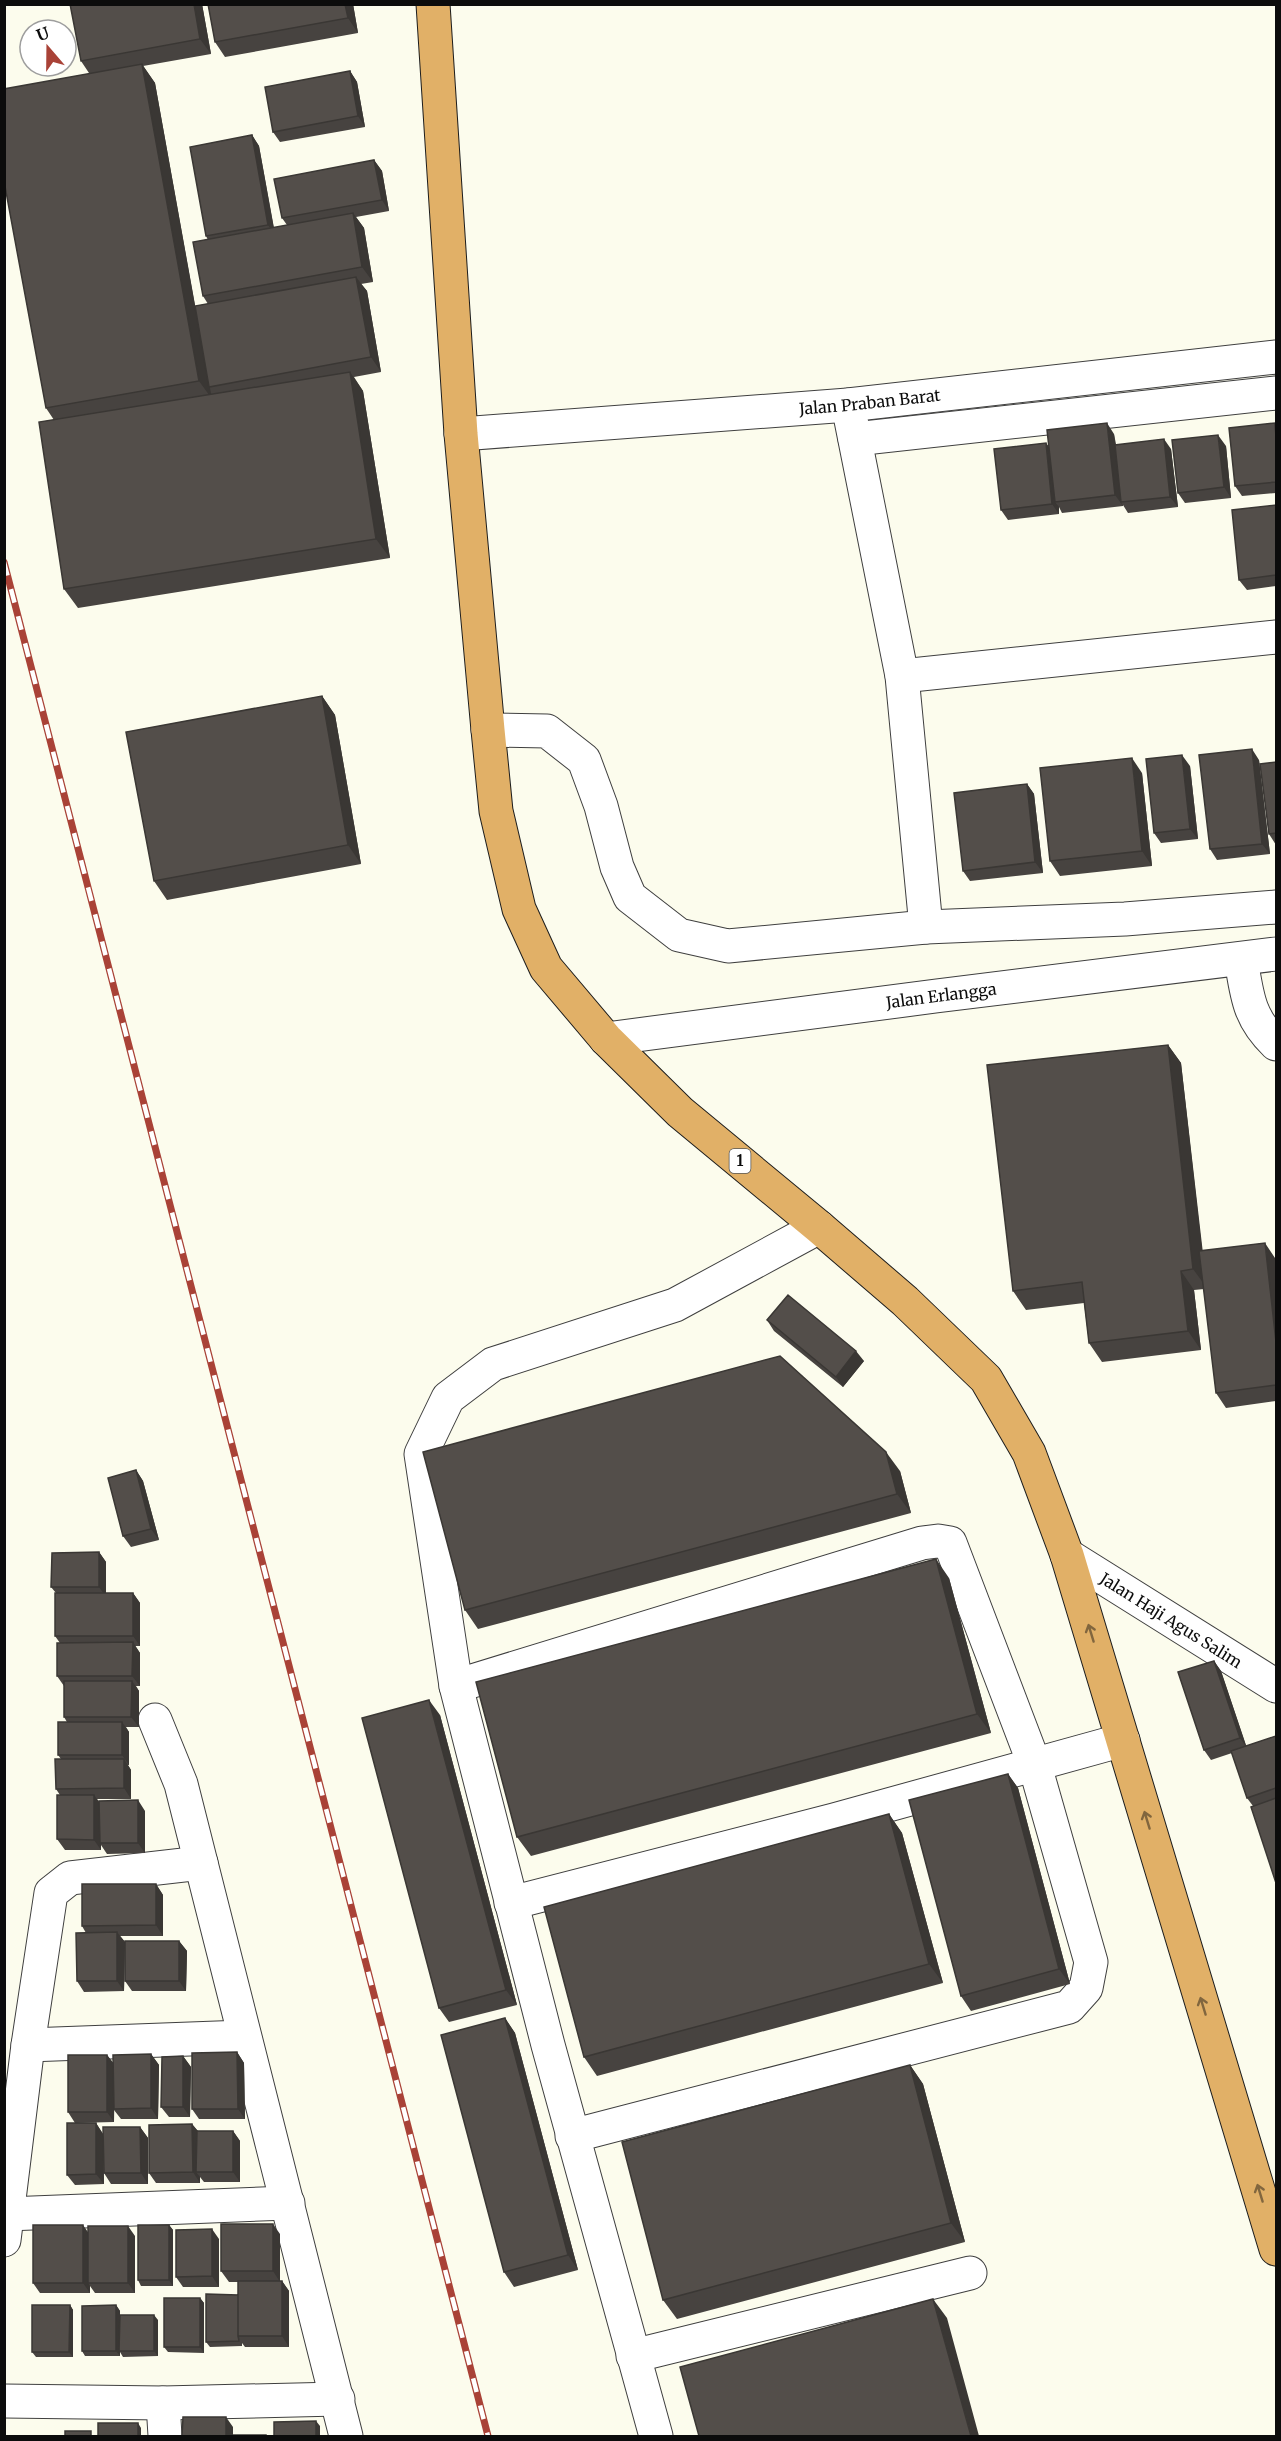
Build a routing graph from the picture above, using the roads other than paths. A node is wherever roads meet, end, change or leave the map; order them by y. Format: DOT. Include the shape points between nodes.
graph roads {
  1 [pos="433,4"];
  2 [pos="1276,357"];
  3 [pos="1276,393"];
  4 [pos="848,405"];
  5 [pos="461,434"];
  6 [pos="855,439"];
  7 [pos="1276,637"];
  8 [pos="902,676"];
  9 [pos="488,730"];
  10 [pos="1276,907"];
  11 [pos="926,927"];
  12 [pos="1276,954"];
  13 [pos="1240,959"];
  14 [pos="606,1039"];
  15 [pos="1276,1044"];
  16 [pos="819,1227"];
  17 [pos="1067,1555"];
  18 [pos="456,1686"];
  19 [pos="1276,1686"];
  20 [pos="155,1720"];
  21 [pos="1123,1740"];
  22 [pos="1035,1766"];
  23 [pos="201,1863"];
  24 [pos="511,1903"];
  25 [pos="244,2037"];
  26 [pos="28,2045"];
  27 [pos="572,2136"];
  28 [pos="288,2203"];
  29 [pos="6,2227"];
  30 [pos="1276,2249"];
  31 [pos="970,2273"];
  32 [pos="633,2356"];
  33 [pos="338,2399"];
  34 [pos="4,2401"];
  35 [pos="163,2403"];
  36 [pos="165,2436"];
  37 [pos="346,2436"];
  38 [pos="656,2436"];
  1 -- 5 [label="highway, 1"];
  2 -- 4 [label="street, Jalan Praban Barat"];
  3 -- 6 [label="street"];
  4 -- 5 [label="street, Jalan Praban Barat"];
  4 -- 6 [label="street"];
  5 -- 9 [label="highway, 1"];
  6 -- 8 [label="street"];
  7 -- 8 [label="street"];
  8 -- 11 [label="street"];
  9 -- 11 [label="street" via="548,731 584,760 630,897 679,935 728,946"];
  9 -- 14 [label="highway, 1" via="496,811 519,909 546,968"];
  10 -- 11 [label="street" via="1125,919"];
  12 -- 13 [label="street, Jalan Erlangga"];
  13 -- 14 [label="street, Jalan Erlangga"];
  13 -- 15 [label="street" via="1249,1006 1264,1033"];
  14 -- 16 [label="highway, 1" via="680,1112"];
  16 -- 17 [label="highway, 1" via="905,1301 986,1379 1029,1453"];
  16 -- 18 [label="street" via="675,1305 493,1364 448,1398 421,1454"];
  17 -- 19 [label="street, Jalan Haji Agus Salim"];
  21 -- 17 [label="highway, 1, one-way"];
  18 -- 22 [label="street" via="938,1541 950,1543"];
  18 -- 24 [label="street"];
  20 -- 23 [label="street" via="180,1784"];
  21 -- 22 [label="street"];
  30 -- 21 [label="highway, 1, one-way"];
  22 -- 24 [label="street"];
  22 -- 27 [label="street" via="1091,1962 1086,1988 1069,2007"];
  23 -- 25 [label="street"];
  23 -- 26 [label="street" via="70,1878 51,1893"];
  24 -- 27 [label="street"];
  25 -- 26 [label="street"];
  25 -- 28 [label="street"];
  26 -- 29 [label="street"];
  27 -- 32 [label="street"];
  28 -- 29 [label="street"];
  28 -- 33 [label="street"];
  31 -- 32 [label="street"];
  32 -- 38 [label="street"];
  33 -- 35 [label="street"];
  33 -- 37 [label="street"];
  34 -- 35 [label="street"];
  35 -- 36 [label="street"];
}
